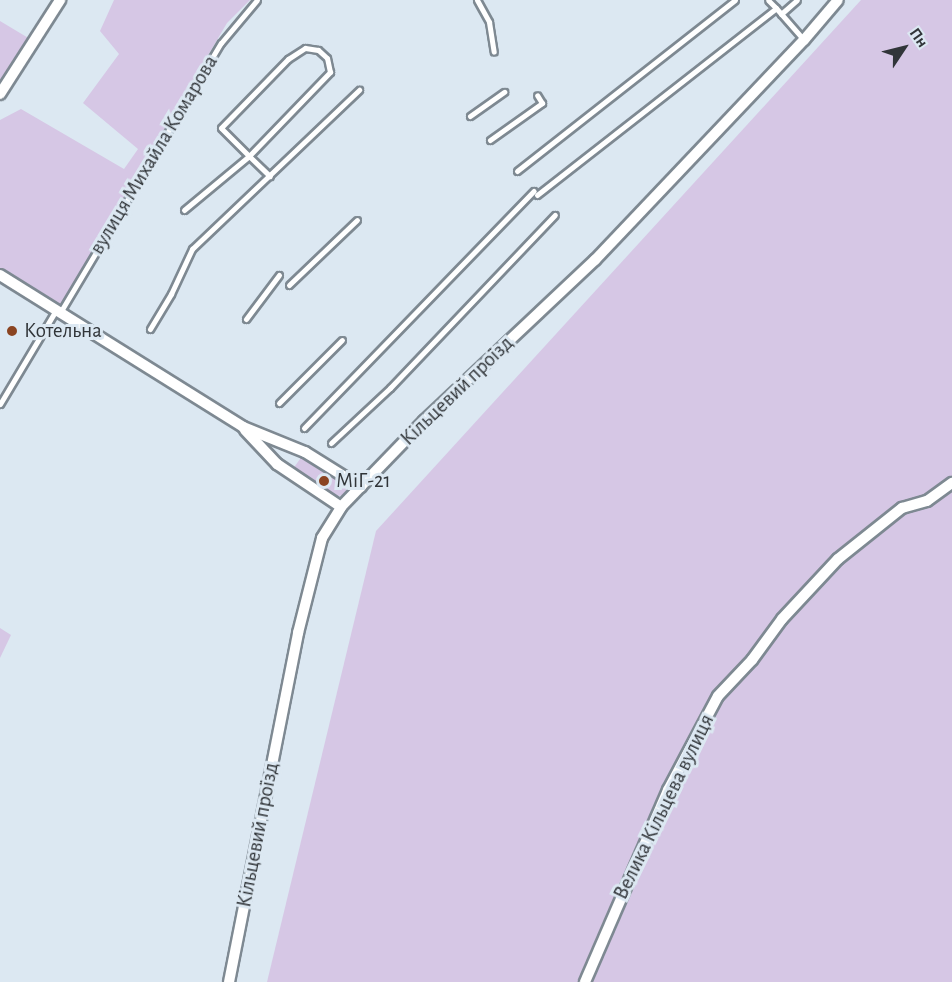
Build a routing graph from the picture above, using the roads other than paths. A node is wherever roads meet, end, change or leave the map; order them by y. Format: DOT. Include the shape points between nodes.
graph roads {
  1 [pos="60,0"];
  2 [pos="257,0"];
  3 [pos="477,0"];
  4 [pos="735,0"];
  5 [pos="768,0"];
  6 [pos="797,0"];
  7 [pos="838,0"];
  8 [pos="776,8"];
  9 [pos="781,14"];
  10 [pos="804,40"];
  11 [pos="494,52"];
  12 [pos="359,90"];
  13 [pos="504,92"];
  14 [pos="0,94"];
  15 [pos="537,95"];
  16 [pos="470,116"];
  17 [pos="490,140"];
  18 [pos="249,156"];
  19 [pos="517,171"];
  20 [pos="270,176"];
  21 [pos="184,210"];
  22 [pos="555,215"];
  23 [pos="357,220"];
  24 [pos="0,275"];
  25 [pos="279,275"];
  26 [pos="289,285"];
  27 [pos="59,310"];
  28 [pos="246,319"];
  29 [pos="150,329"];
  30 [pos="342,340"];
  31 [pos="279,403"];
  32 [pos="0,405"];
  33 [pos="243,428"];
  34 [pos="304,428"];
  35 [pos="331,443"];
  36 [pos="952,483"];
  37 [pos="361,487"];
  38 [pos="341,507"];
  39 [pos="229,982"];
  40 [pos="585,982"];
  1 -- 14 [label="street"];
  2 -- 27 [label="lane, вулиця Михайла Комарова" via="221,43"];
  3 -- 11 [label="lane" via="489,22"];
  4 -- 19 [label="lane"];
  5 -- 8 [label="lane"];
  6 -- 9 [label="lane"];
  7 -- 10 [label="street, Кільцевий проїзд"];
  8 -- 9 [label="lane"];
  8 -- 34 [label="lane" via="536,193"];
  9 -- 10 [label="lane"];
  10 -- 37 [label="street, Кільцевий проїзд" via="595,260 424,421"];
  12 -- 20 [label="lane"];
  13 -- 16 [label="lane"];
  15 -- 17 [label="lane" via="542,103"];
  18 -- 18 [label="lane" via="221,128 288,59 305,48 318,50 327,58 330,72"];
  18 -- 20 [label="lane"];
  18 -- 21 [label="lane"];
  20 -- 29 [label="lane" via="192,249"];
  22 -- 35 [label="lane" via="390,388"];
  23 -- 26 [label="lane"];
  24 -- 27 [label="street"];
  25 -- 28 [label="lane"];
  27 -- 32 [label="lane, вулиця Михайла Комарова"];
  27 -- 33 [label="street"];
  30 -- 31 [label="lane"];
  33 -- 37 [label="street" via="305,452"];
  33 -- 38 [label="street" via="277,464"];
  36 -- 40 [label="street, Велика Кільцева вулиця" via="927,501 902,508 838,559 718,696 668,790"];
  37 -- 38 [label="street, Кільцевий проїзд"];
  38 -- 39 [label="street, Кільцевий проїзд" via="322,538 298,633"];
}
